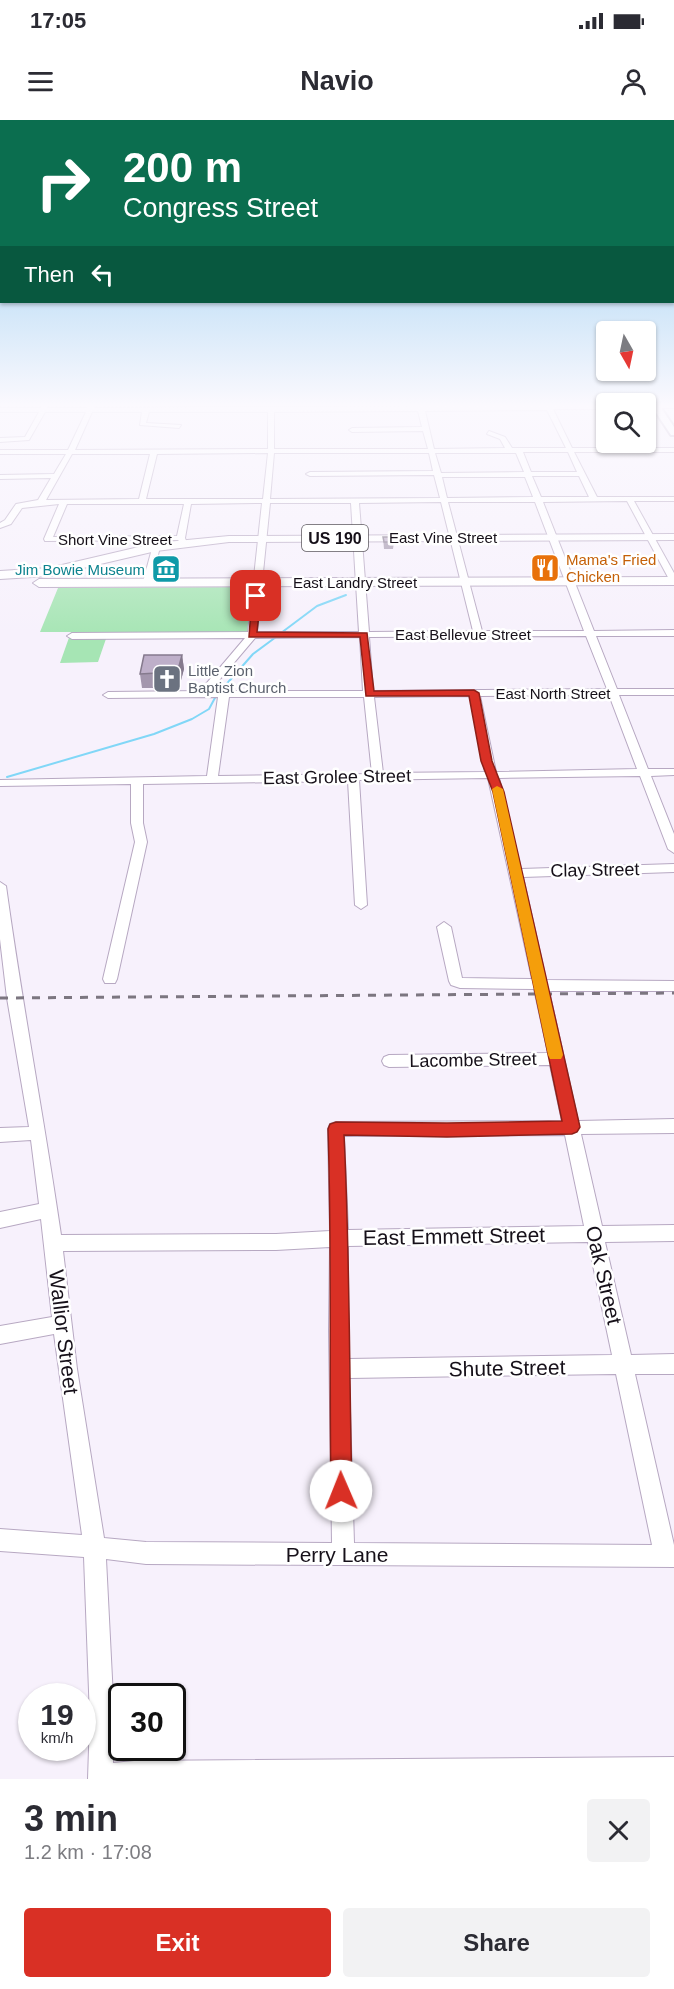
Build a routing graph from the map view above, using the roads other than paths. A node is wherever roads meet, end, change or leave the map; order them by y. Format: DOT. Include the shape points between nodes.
graph roads {
  1 [pos="51,482"];
  2 [pos="147,482"];
  3 [pos="268,482"];
  4 [pos="440,482"];
  5 [pos="532,482"];
  6 [pos="585,482"];
  7 [pos="538,499"];
  8 [pos="594,499"];
  9 [pos="629,499"];
  10 [pos="674,499"];
  11 [pos="355,500"];
  12 [pos="444,500"];
  13 [pos="142,501"];
  14 [pos="188,501"];
  15 [pos="266,501"];
  16 [pos="41,502"];
  17 [pos="64,502"];
  18 [pos="0,526"];
  19 [pos="454,537"];
  20 [pos="552,537"];
  21 [pos="650,537"];
  22 [pos="674,537"];
  23 [pos="262,538"];
  24 [pos="359,538"];
  25 [pos="182,541"];
  26 [pos="156,547"];
  27 [pos="67,568"];
  28 [pos="0,576"];
  29 [pos="570,581"];
  30 [pos="674,581"];
  31 [pos="147,582"];
  32 [pos="258,582"];
  33 [pos="361,582"];
  34 [pos="466,582"];
  35 [pos="0,583"];
  36 [pos="68,583"];
  37 [pos="590,633"];
  38 [pos="674,633"];
  39 [pos="478,634"];
  40 [pos="252,635"];
  41 [pos="364,635"];
  42 [pos="72,636"];
  43 [pos="674,692"];
  44 [pos="474,693"];
  45 [pos="613,693"];
  46 [pos="215,694"];
  47 [pos="369,694"];
  48 [pos="108,695"];
  49 [pos="644,772"];
  50 [pos="674,772"];
  51 [pos="492,775"];
  52 [pos="353,777"];
  53 [pos="378,777"];
  54 [pos="212,779"];
  55 [pos="137,781"];
  56 [pos="0,783"];
  57 [pos="674,849"];
  58 [pos="674,868"];
  59 [pos="515,873"];
  60 [pos="0,886"];
  61 [pos="361,905"];
  62 [pos="444,927"];
  63 [pos="110,979"];
  64 [pos="674,986"];
  65 [pos="541,990"];
  66 [pos="556,1059"];
  67 [pos="389,1061"];
  68 [pos="674,1126"];
  69 [pos="572,1127"];
  70 [pos="38,1133"];
  71 [pos="0,1135"];
  72 [pos="48,1209"];
  73 [pos="0,1220"];
  74 [pos="595,1233"];
  75 [pos="674,1233"];
  76 [pos="339,1239"];
  77 [pos="53,1243"];
  78 [pos="62,1324"];
  79 [pos="0,1335"];
  80 [pos="674,1364"];
  81 [pos="624,1366"];
  82 [pos="339,1369"];
  83 [pos="0,1540"];
  84 [pos="95,1549"];
  85 [pos="343,1553"];
  86 [pos="669,1556"];
  87 [pos="674,1769"];
  88 [pos="101,1777"];
  1 -- 16 [label="street"];
  2 -- 13 [label="street"];
  3 -- 15 [label="street"];
  4 -- 12 [label="street"];
  5 -- 7 [label="street"];
  6 -- 8 [label="street"];
  7 -- 8 [label="street"];
  7 -- 12 [label="street"];
  7 -- 20 [label="street"];
  8 -- 9 [label="street"];
  9 -- 10 [label="street"];
  9 -- 21 [label="street"];
  11 -- 12 [label="street"];
  11 -- 15 [label="street"];
  11 -- 24 [label="street"];
  12 -- 19 [label="street"];
  13 -- 14 [label="street"];
  13 -- 17 [label="street"];
  14 -- 15 [label="street"];
  14 -- 25 [label="street"];
  15 -- 23 [label="street"];
  16 -- 17 [label="street"];
  16 -- 18 [label="street" via="19,506 8,522"];
  17 -- 25 [label="street, Short Vine Street" via="48,539"];
  19 -- 20 [label="highway, East Vine Street / US 190"];
  19 -- 24 [label="highway, East Vine Street / US 190"];
  19 -- 34 [label="street"];
  20 -- 21 [label="highway, East Vine Street / US 190"];
  20 -- 29 [label="street"];
  21 -- 22 [label="highway, East Vine Street / US 190"];
  21 -- 30 [label="street"];
  23 -- 24 [label="highway, East Vine Street / US 190"];
  23 -- 25 [label="highway, East Vine Street / US 190"];
  23 -- 32 [label="street"];
  24 -- 33 [label="street"];
  25 -- 26 [label="highway, East Vine Street / US 190"];
  26 -- 27 [label="highway, East Vine Street / US 190"];
  26 -- 31 [label="street"];
  27 -- 28 [label="highway, East Vine Street / US 190"];
  27 -- 36 [label="highway" via="57,575"];
  29 -- 30 [label="highway, East Landry Street"];
  29 -- 34 [label="highway, East Landry Street"];
  29 -- 37 [label="street"];
  31 -- 32 [label="highway, East Landry Street"];
  31 -- 36 [label="highway, East Landry Street"];
  32 -- 33 [label="highway, East Landry Street"];
  32 -- 40 [label="street"];
  33 -- 34 [label="highway, East Landry Street"];
  33 -- 41 [label="street"];
  34 -- 39 [label="street"];
  35 -- 36 [label="highway, East Landry Street"];
  37 -- 38 [label="street, East Bellevue Street"];
  37 -- 39 [label="street, East Bellevue Street"];
  37 -- 45 [label="street"];
  39 -- 41 [label="street, East Bellevue Street"];
  40 -- 41 [label="street, East Bellevue Street"];
  40 -- 42 [label="street, East Bellevue Street"];
  40 -- 46 [label="street"];
  41 -- 47 [label="street"];
  43 -- 45 [label="street, East North Street"];
  44 -- 45 [label="street, East North Street"];
  44 -- 47 [label="street, East North Street"];
  44 -- 51 [label="street, Oak Street"];
  45 -- 49 [label="street"];
  46 -- 47 [label="street, East North Street"];
  46 -- 48 [label="street, East North Street"];
  46 -- 54 [label="street"];
  47 -- 53 [label="street"];
  49 -- 50 [label="street, East Grolee Street"];
  49 -- 51 [label="street, East Grolee Street"];
  49 -- 57 [label="street"];
  51 -- 53 [label="street, East Grolee Street"];
  51 -- 59 [label="street, Oak Street"];
  52 -- 53 [label="street, East Grolee Street"];
  52 -- 54 [label="street, East Grolee Street"];
  52 -- 61 [label="street"];
  54 -- 55 [label="street, East Grolee Street"];
  55 -- 56 [label="street, East Grolee Street"];
  55 -- 63 [label="street" via="141,842"];
  58 -- 59 [label="street, Clay Street"];
  59 -- 65 [label="street, Oak Street"];
  60 -- 70 [label="street, Wallior Street" via="14,998"];
  62 -- 65 [label="street" via="456,981"];
  64 -- 65 [label="street"];
  65 -- 66 [label="street, Oak Street"];
  66 -- 67 [label="street, Lacombe Street"];
  66 -- 69 [label="street, Oak Street"];
  68 -- 69 [label="street"];
  69 -- 74 [label="street, Oak Street"];
  69 -- 76 [label="street" via="336,1129"];
  70 -- 71 [label="street"];
  70 -- 72 [label="street, Wallior Street"];
  72 -- 73 [label="street"];
  72 -- 77 [label="street, Wallior Street"];
  74 -- 75 [label="street, East Emmett Street"];
  74 -- 76 [label="street, East Emmett Street"];
  74 -- 81 [label="street, Oak Street"];
  76 -- 77 [label="street, East Emmett Street"];
  76 -- 82 [label="street"];
  77 -- 78 [label="street, Wallior Street"];
  78 -- 79 [label="street"];
  78 -- 84 [label="street, Wallior Street"];
  80 -- 81 [label="street, Shute Street"];
  81 -- 82 [label="street, Shute Street"];
  81 -- 86 [label="street, Oak Street"];
  82 -- 85 [label="street"];
  83 -- 84 [label="street, Perry Lane"];
  84 -- 85 [label="street, Perry Lane" via="146,1553"];
  84 -- 88 [label="street, Wallior Street"];
  85 -- 86 [label="street, Perry Lane"];
  87 -- 88 [label="street" via="145,1773"];
}
